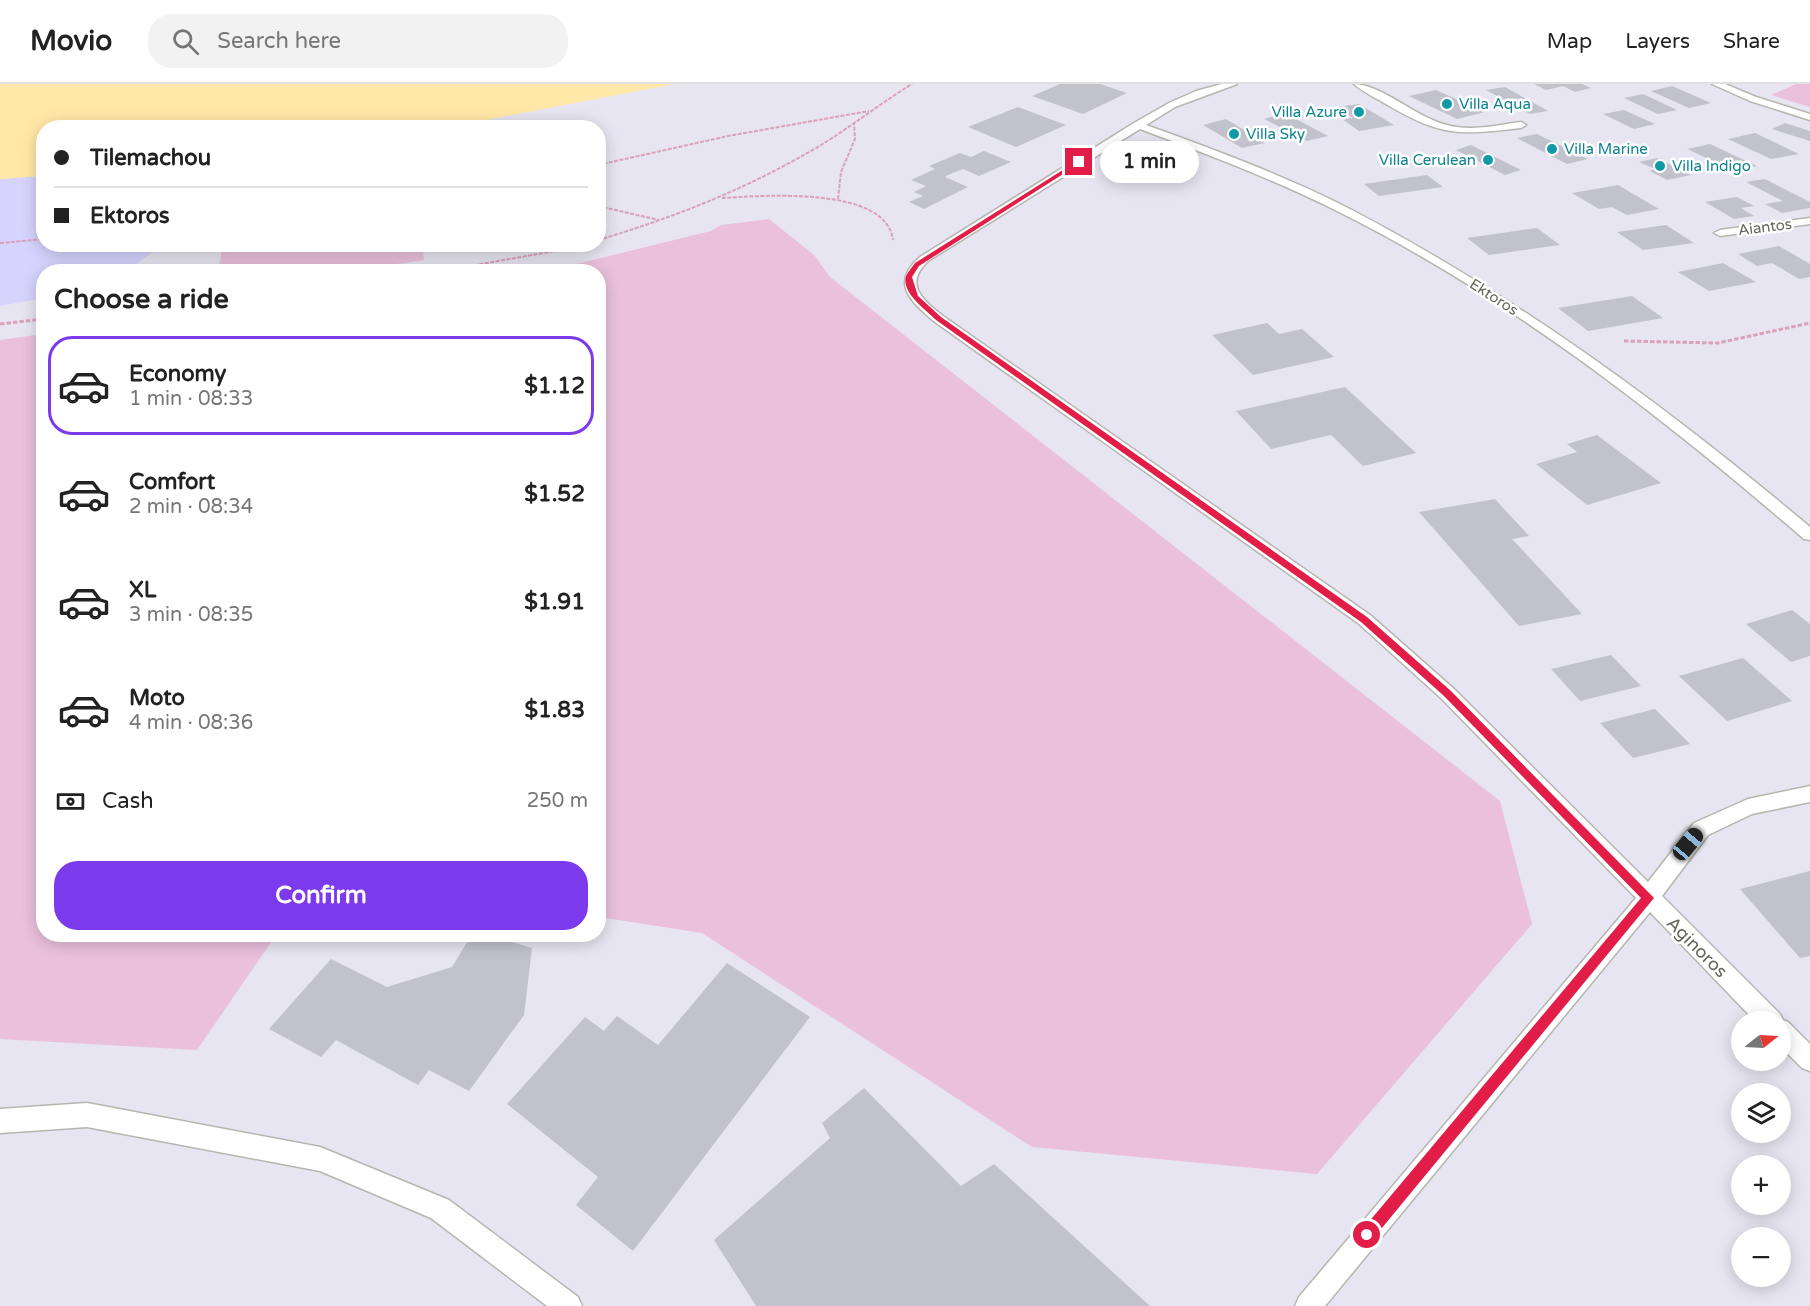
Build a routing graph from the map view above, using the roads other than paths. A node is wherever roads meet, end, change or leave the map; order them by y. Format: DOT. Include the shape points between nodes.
graph roads {
  1 [pos="1232,84"];
  2 [pos="1359,84"];
  3 [pos="1717,84"];
  4 [pos="1810,117"];
  5 [pos="1521,124"];
  6 [pos="1137,125"];
  7 [pos="1810,221"];
  8 [pos="1720,233"];
  9 [pos="1810,536"];
  10 [pos="1810,794"];
  11 [pos="1648,898"];
  12 [pos="1761,1011"];
  13 [pos="1791,1041"];
  14 [pos="1810,1060"];
  15 [pos="0,1120"];
  16 [pos="569,1306"];
  17 [pos="1308,1306"];
  1 -- 6 [label="street" via="1184,99"];
  2 -- 5 [label="street" via="1439,127 1478,130"];
  3 -- 4 [label="street"];
  6 -- 9 [label="street, Ektoros" via="1269,176 1456,273 1508,305 1681,429"];
  6 -- 11 [label="street, Aginoros" via="924,259 909,277 915,297 939,319 1364,620 1448,694"];
  7 -- 8 [label="street, Aiantos"];
  10 -- 11 [label="street" via="1748,807 1701,829"];
  11 -- 12 [label="street, Aginoros"];
  11 -- 17 [label="street"];
  13 -- 14 [label="street"];
  15 -- 16 [label="street" via="87,1115 320,1159 440,1209"];
}
